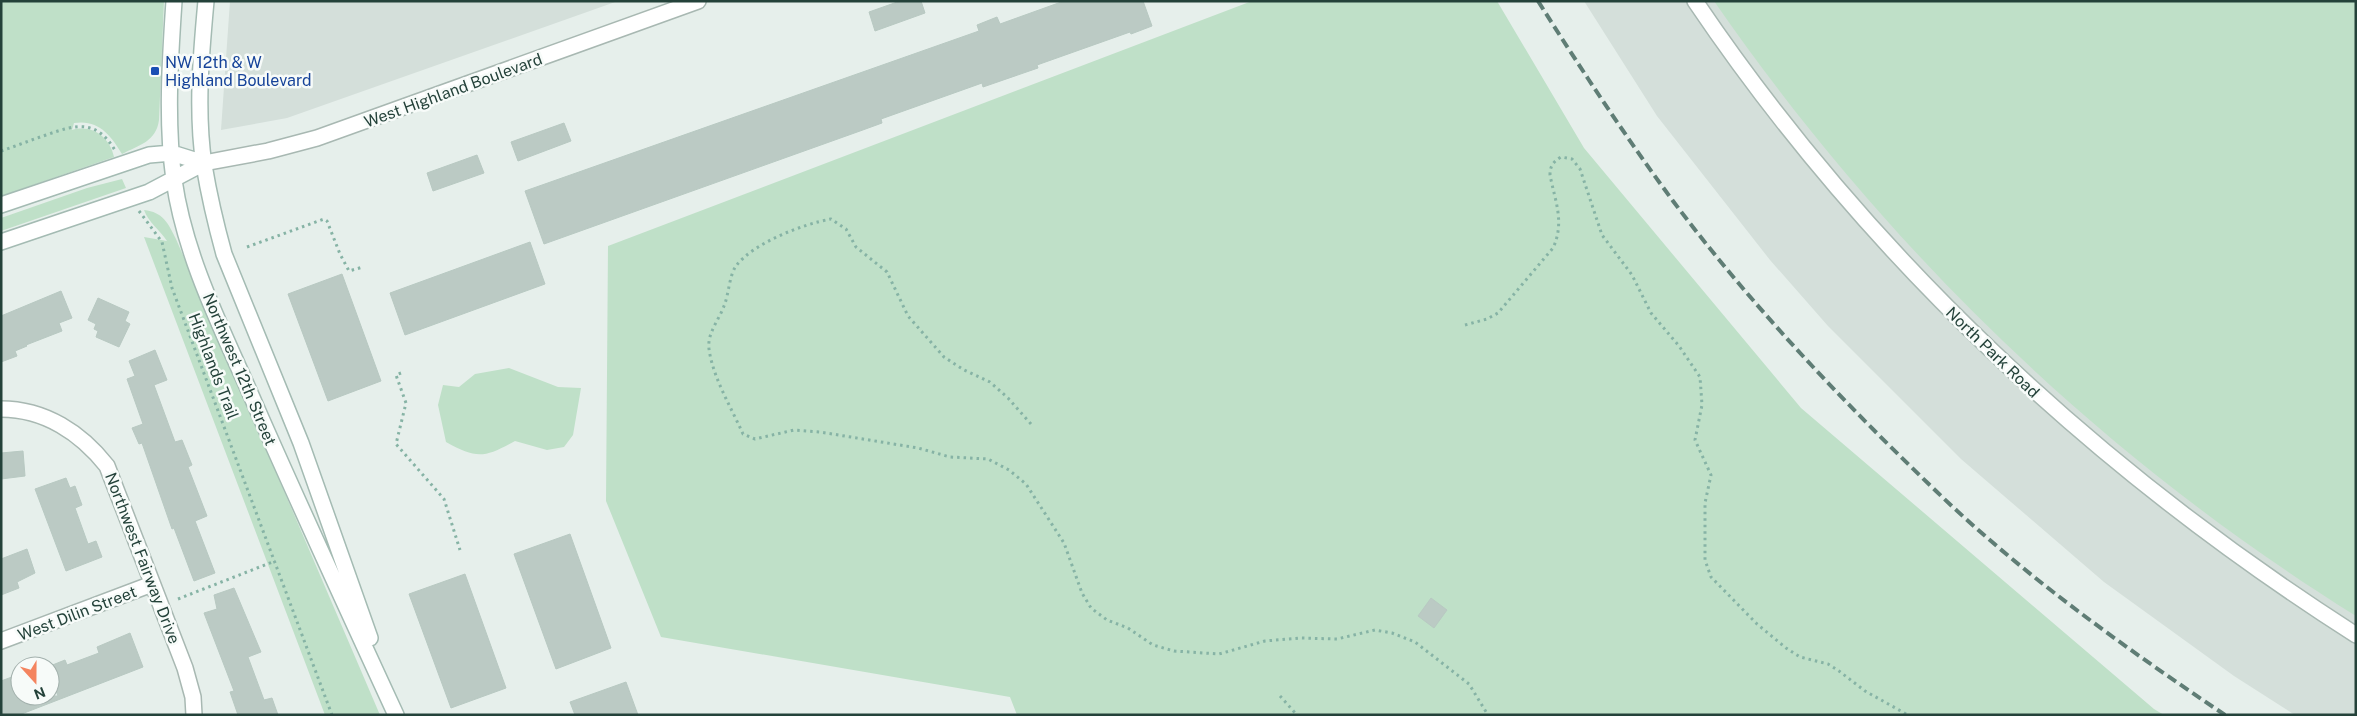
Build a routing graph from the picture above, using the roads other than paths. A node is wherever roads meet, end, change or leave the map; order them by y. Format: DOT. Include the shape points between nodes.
graph roads {
  1 [pos="174,1"];
  2 [pos="206,1"];
  3 [pos="698,1"];
  4 [pos="1696,1"];
  5 [pos="172,153"];
  6 [pos="204,164"];
  7 [pos="174,180"];
  8 [pos="1,205"];
  9 [pos="1,242"];
  10 [pos="1,410"];
  11 [pos="152,584"];
  12 [pos="2356,635"];
  13 [pos="1,642"];
  14 [pos="194,715"];
  15 [pos="397,715"];
  1 -- 5 [label="street, Northwest 12th Street" via="170,80"];
  2 -- 6 [label="street, Northwest 12th Street" via="201,71"];
  3 -- 6 [label="street, West Highland Boulevard" via="317,138"];
  4 -- 12 [label="street, North Park Road" via="1777,114 1829,179 1990,351 2049,406 2173,508"];
  5 -- 6 [label="street"];
  5 -- 7 [label="street, Northwest 12th Street"];
  5 -- 8 [label="street" via="121,164"];
  6 -- 7 [label="street, West Highland Boulevard"];
  6 -- 15 [label="street, Northwest 12th Street" via="224,254 300,443"];
  7 -- 9 [label="street, West Highland Boulevard"];
  7 -- 15 [label="street, Northwest 12th Street" via="193,256 221,328"];
  10 -- 11 [label="street, Northwest Fairway Drive" via="24,411 57,423 92,447 107,466"];
  11 -- 13 [label="street, West Dilin Street"];
  11 -- 14 [label="street, Northwest Fairway Drive" via="185,668"];
}
